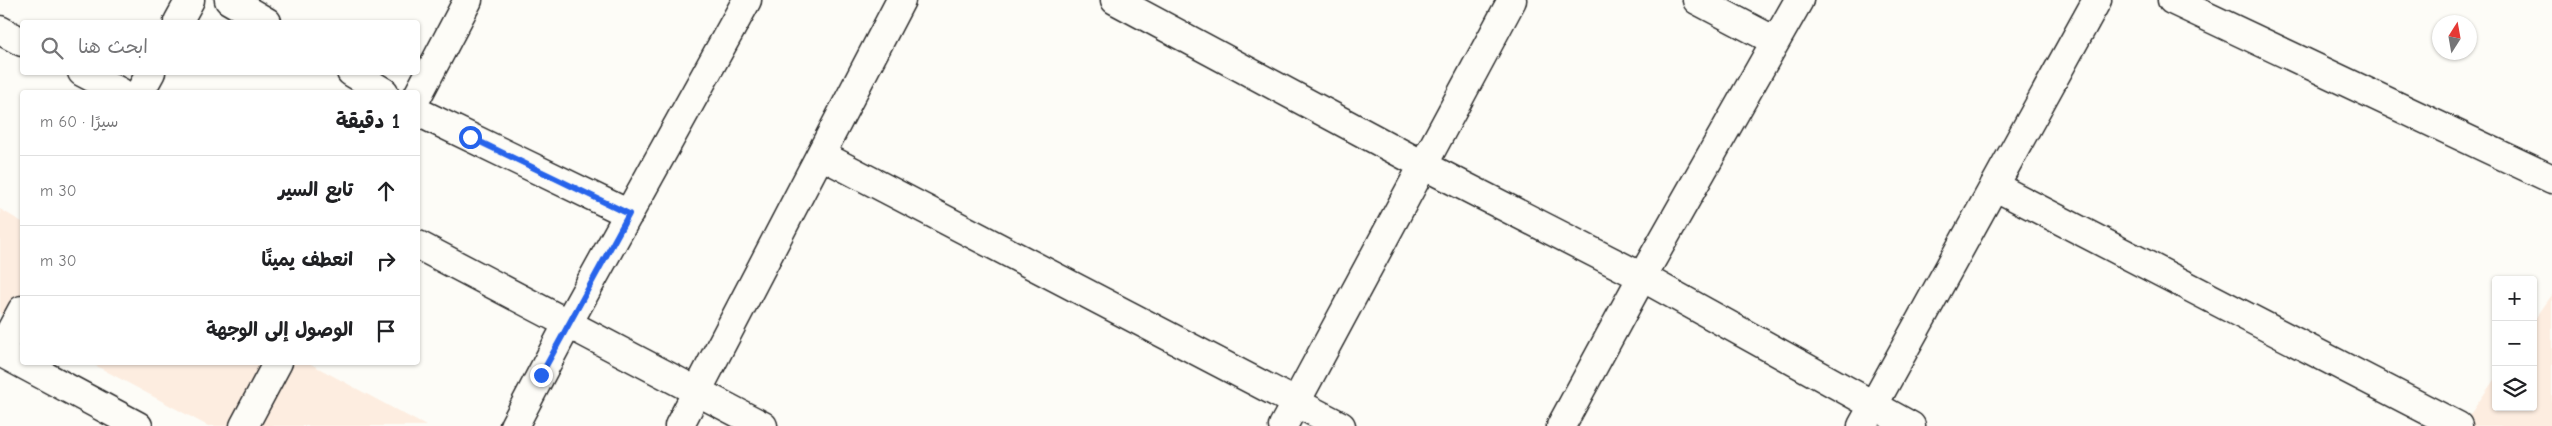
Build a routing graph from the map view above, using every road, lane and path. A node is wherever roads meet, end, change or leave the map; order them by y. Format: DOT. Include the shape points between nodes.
graph roads {
  1 [pos="190,0"];
  2 [pos="229,0"];
  3 [pos="468,0"];
  4 [pos="748,0"];
  5 [pos="901,0"];
  6 [pos="1115,0"];
  7 [pos="1512,0"];
  8 [pos="1698,0"];
  9 [pos="1799,0"];
  10 [pos="2097,0"];
  11 [pos="2172,0"];
  12 [pos="179,20"];
  13 [pos="263,20"];
  14 [pos="0,30"];
  15 [pos="20,41"];
  16 [pos="1775,41"];
  17 [pos="88,75"];
  18 [pos="149,75"];
  19 [pos="355,75"];
  20 [pos="116,90"];
  21 [pos="141,90"];
  22 [pos="381,90"];
  23 [pos="420,91"];
  24 [pos="420,113"];
  25 [pos="821,154"];
  26 [pos="1423,165"];
  27 [pos="2551,178"];
  28 [pos="1994,186"];
  29 [pos="629,214"];
  30 [pos="420,245"];
  31 [pos="1642,277"];
  32 [pos="20,314"];
  33 [pos="568,325"];
  34 [pos="0,352"];
  35 [pos="20,363"];
  36 [pos="24,365"];
  37 [pos="276,365"];
  38 [pos="697,392"];
  39 [pos="1296,402"];
  40 [pos="1868,416"];
  41 [pos="138,426"];
  42 [pos="244,426"];
  43 [pos="514,426"];
  44 [pos="679,426"];
  45 [pos="764,426"];
  46 [pos="1283,426"];
  47 [pos="1341,426"];
  48 [pos="1561,426"];
  49 [pos="1911,426"];
  50 [pos="2458,426"];
  1 -- 12 [label="street"];
  2 -- 13 [label="street"];
  3 -- 23 [label="street"];
  4 -- 29 [label="street"];
  5 -- 25 [label="street"];
  6 -- 26 [label="street"];
  7 -- 26 [label="street"];
  8 -- 16 [label="street"];
  9 -- 16 [label="street"];
  10 -- 28 [label="street"];
  11 -- 27 [label="street"];
  14 -- 15 [label="street"];
  16 -- 31 [label="street"];
  17 -- 20 [label="street"];
  18 -- 21 [label="street"];
  19 -- 22 [label="street"];
  24 -- 29 [label="street"];
  25 -- 38 [label="street"];
  25 -- 39 [label="street"];
  26 -- 31 [label="street"];
  26 -- 39 [label="street"];
  28 -- 40 [label="street"];
  28 -- 50 [label="street"];
  29 -- 33 [label="street"];
  30 -- 33 [label="street"];
  31 -- 40 [label="street"];
  31 -- 48 [label="street"];
  32 -- 34 [label="street"];
  33 -- 38 [label="street"];
  33 -- 43 [label="street"];
  34 -- 35 [label="street"];
  36 -- 41 [label="street"];
  37 -- 42 [label="street"];
  38 -- 44 [label="street"];
  38 -- 45 [label="street"];
  39 -- 46 [label="street"];
  39 -- 47 [label="street"];
  40 -- 49 [label="street"];
}
